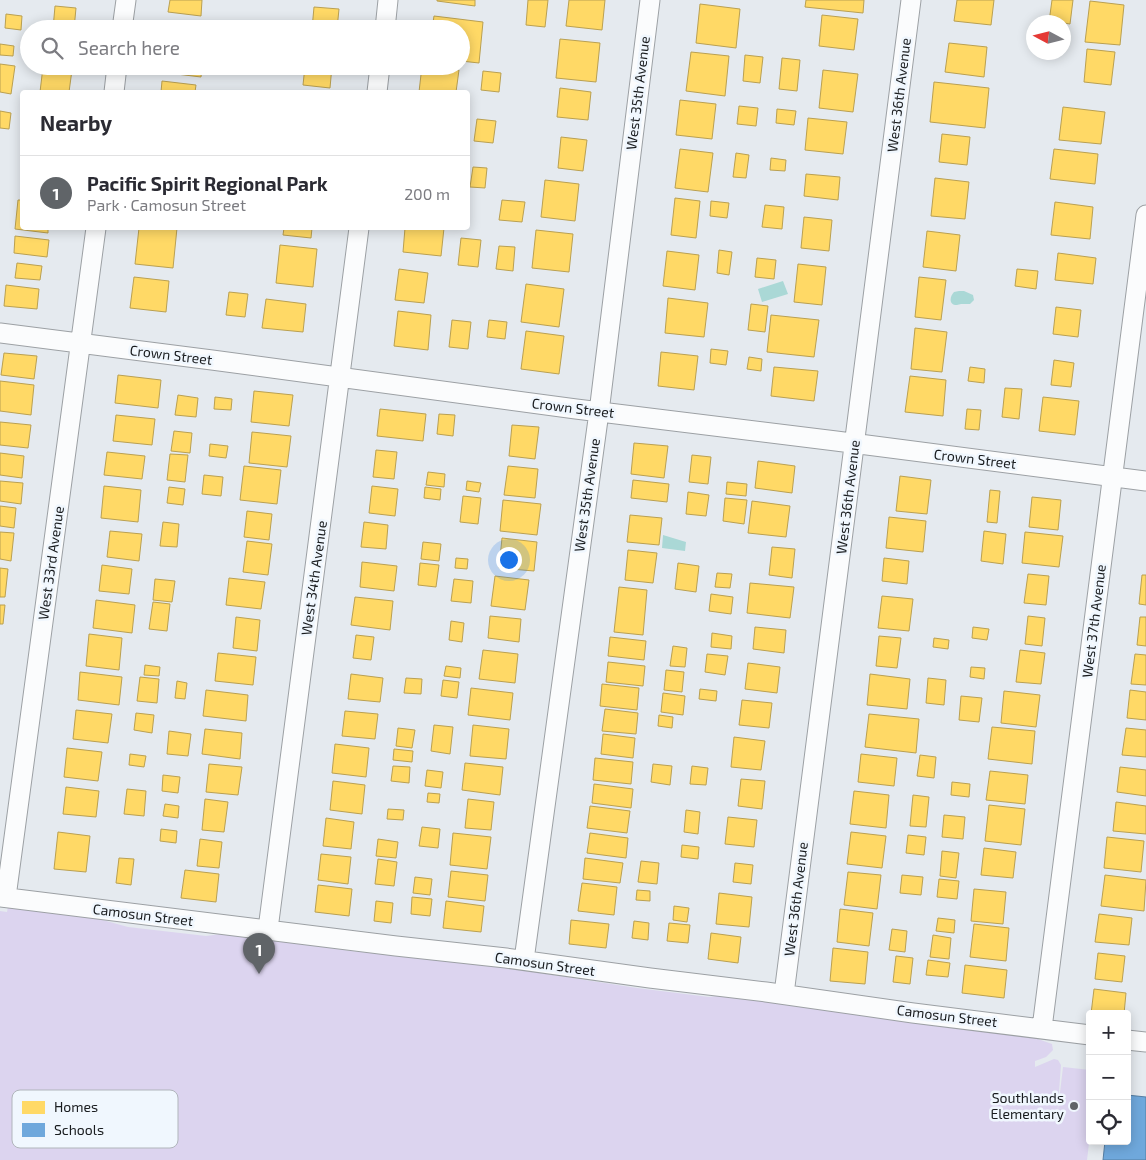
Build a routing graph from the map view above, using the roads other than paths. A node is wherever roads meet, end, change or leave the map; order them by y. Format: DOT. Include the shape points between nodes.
graph roads {
  1 [pos="126,0"];
  2 [pos="388,0"];
  3 [pos="650,0"];
  4 [pos="912,0"];
  5 [pos="123,20"];
  6 [pos="386,20"];
  7 [pos="116,75"];
  8 [pos="379,75"];
  9 [pos="114,90"];
  10 [pos="377,90"];
  11 [pos="1146,215"];
  12 [pos="96,230"];
  13 [pos="360,230"];
  14 [pos="0,334"];
  15 [pos="81,344"];
  16 [pos="341,378"];
  17 [pos="599,412"];
  18 [pos="855,443"];
  19 [pos="1113,476"];
  20 [pos="1146,481"];
  21 [pos="3,897"];
  22 [pos="268,929"];
  23 [pos="524,960"];
  24 [pos="784,994"];
  25 [pos="1042,1028"];
  26 [pos="1086,1034"];
  27 [pos="1131,1040"];
  28 [pos="1146,1042"];
  1 -- 5 [label="street"];
  2 -- 6 [label="street"];
  3 -- 17 [label="street, West 35th Avenue"];
  4 -- 18 [label="street, West 36th Avenue"];
  7 -- 9 [label="street"];
  8 -- 10 [label="street"];
  11 -- 19 [label="street, West 37th Avenue"];
  12 -- 15 [label="street, West 33rd Avenue"];
  13 -- 16 [label="street, West 34th Avenue"];
  14 -- 15 [label="street, Crown Street"];
  15 -- 16 [label="street, Crown Street"];
  15 -- 21 [label="street, West 33rd Avenue"];
  16 -- 17 [label="street, Crown Street"];
  16 -- 22 [label="street, West 34th Avenue"];
  17 -- 18 [label="street, Crown Street"];
  17 -- 23 [label="street, West 35th Avenue"];
  18 -- 19 [label="street, Crown Street"];
  18 -- 24 [label="street, West 36th Avenue"];
  19 -- 20 [label="street, Crown Street"];
  19 -- 25 [label="street, West 37th Avenue"];
  21 -- 22 [label="street, Camosun Street"];
  22 -- 23 [label="street, Camosun Street"];
  23 -- 24 [label="street, Camosun Street"];
  24 -- 25 [label="street, Camosun Street"];
  25 -- 26 [label="street, Camosun Street"];
  27 -- 28 [label="street"];
}
